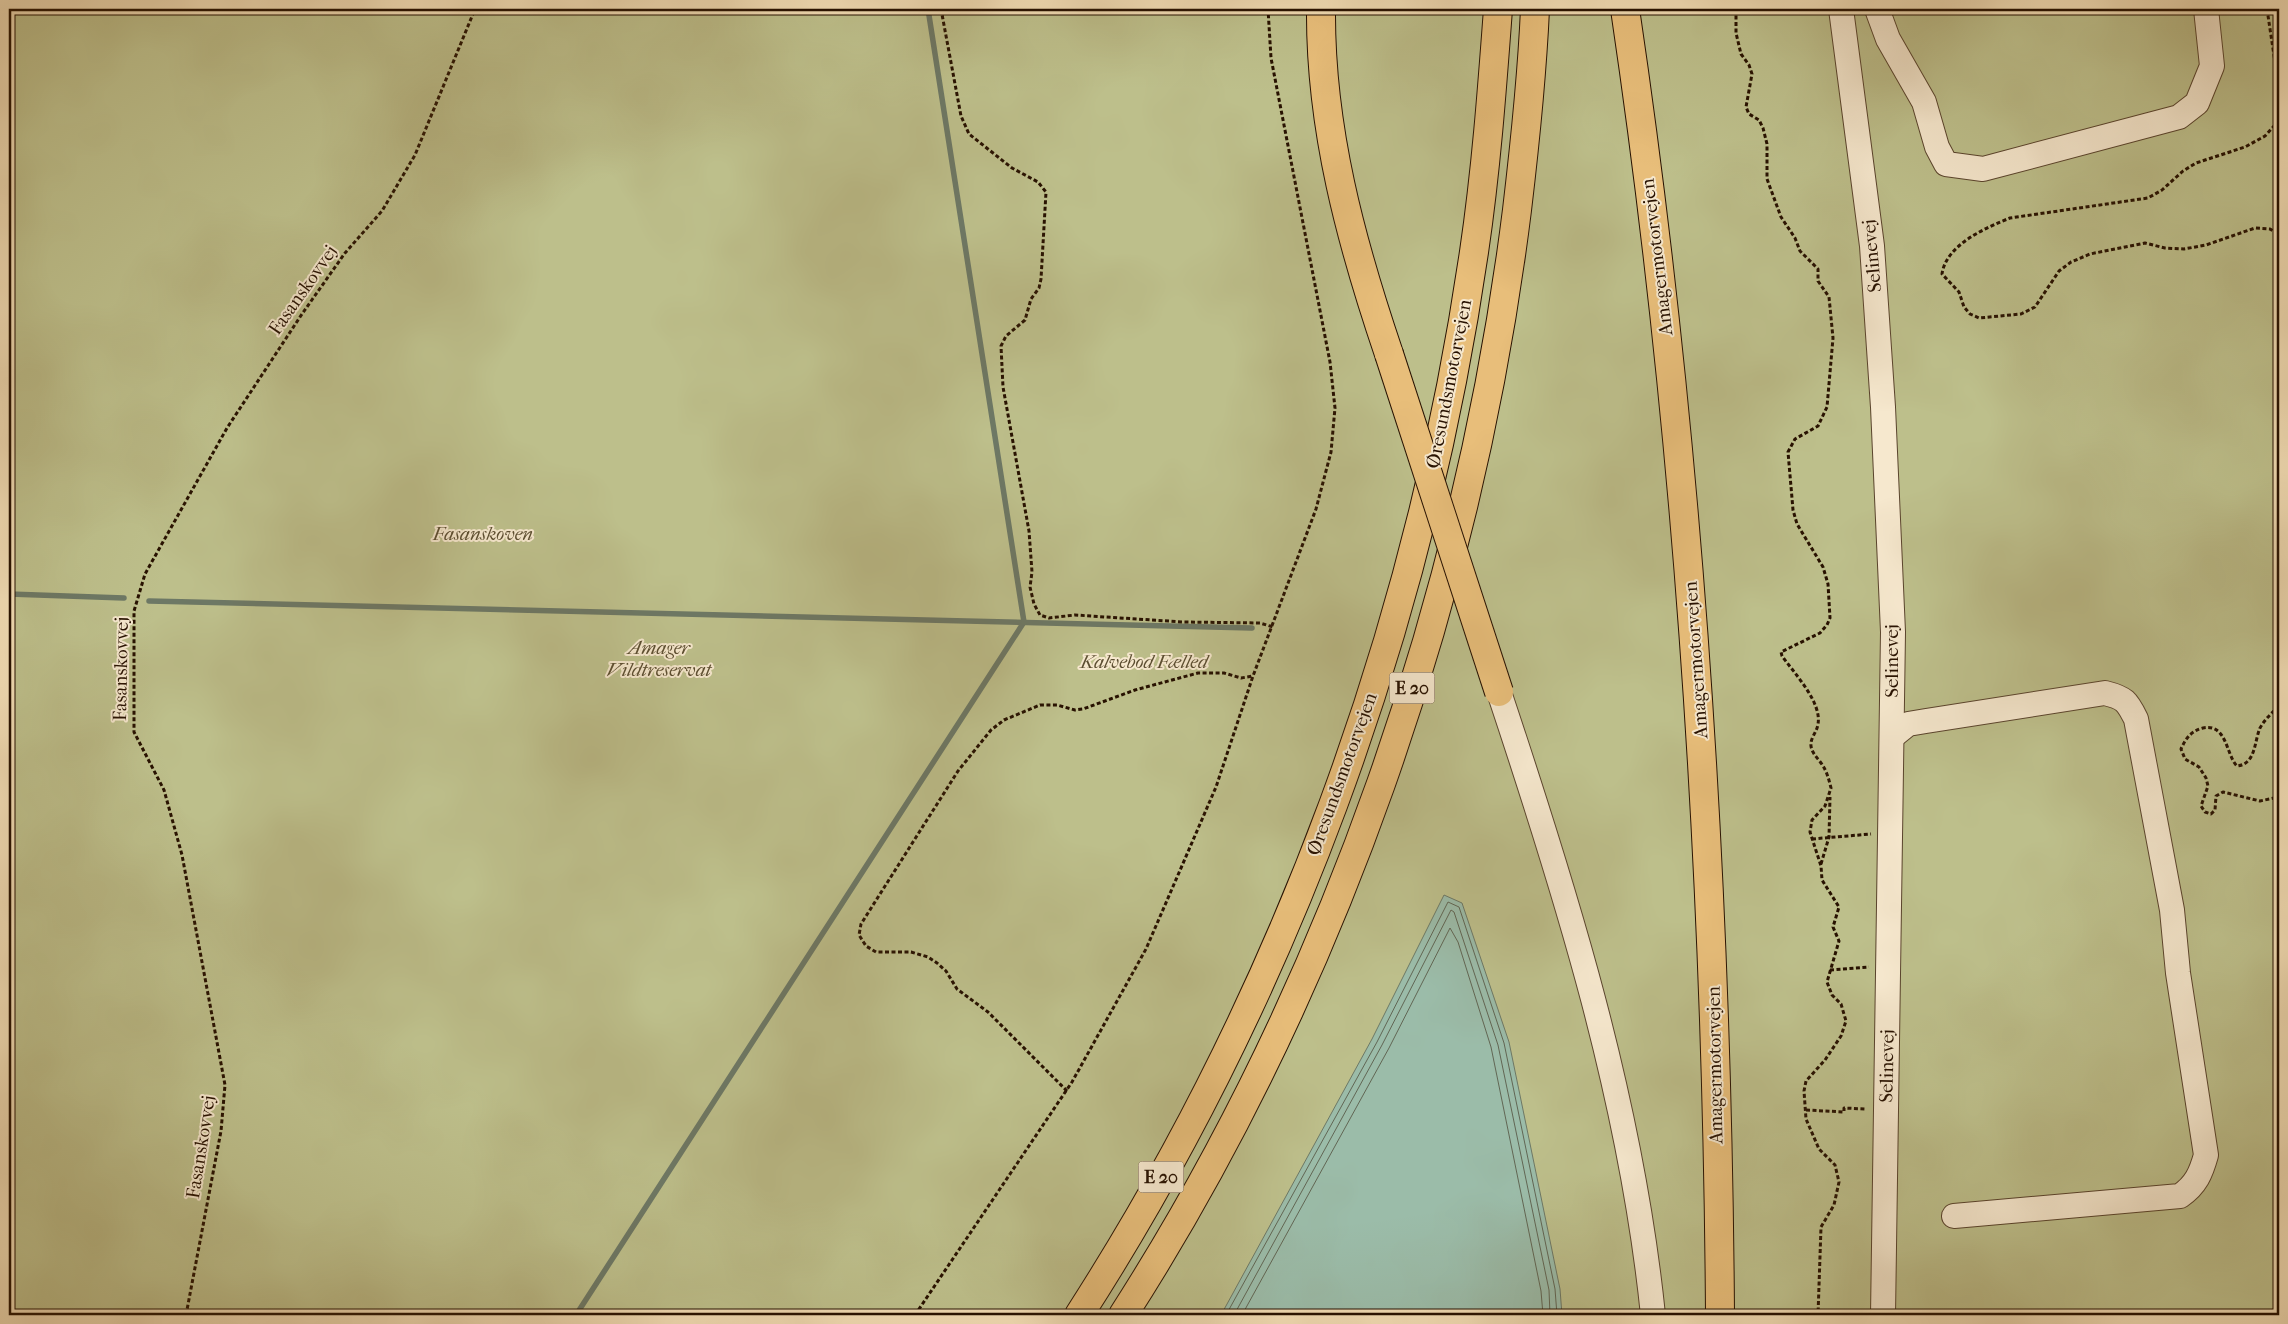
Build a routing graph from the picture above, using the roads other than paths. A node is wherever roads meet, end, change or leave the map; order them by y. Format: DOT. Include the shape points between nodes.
graph roads {
  1 [pos="1321,9"];
  2 [pos="1498,9"];
  3 [pos="1535,9"];
  4 [pos="1625,9"];
  5 [pos="1841,9"];
  6 [pos="1877,9"];
  7 [pos="2206,9"];
  8 [pos="1500,692"];
  9 [pos="1892,737"];
  10 [pos="1954,1216"];
  11 [pos="1079,1315"];
  12 [pos="1123,1315"];
  13 [pos="1653,1315"];
  14 [pos="1720,1315"];
  15 [pos="1883,1315"];
  1 -- 8 [label="highway, bridge" via="1323,68 1332,148 1350,227"];
  2 -- 11 [label="highway, Øresundsmotorvejen / E 20" via="1478,224 1446,412 1408,572 1363,721 1302,884 1236,1034 1179,1145"];
  3 -- 12 [label="highway, Øresundsmotorvejen / E 20" via="1521,176 1492,372 1447,570 1400,728 1345,879 1280,1026 1208,1170"];
  4 -- 14 [label="highway, Amagermotorvejen" via="1669,362 1696,665 1712,969"];
  5 -- 9 [label="street, Selinevej" via="1872,246 1893,622"];
  6 -- 7 [label="street" via="1888,39 1924,102 1937,147 1946,164 1983,170 2180,117 2197,103 2212,66"];
  8 -- 13 [label="street" via="1560,880 1601,1027 1628,1150"];
  9 -- 10 [label="street" via="1908,724 2105,692 2129,703 2136,719 2172,910 2178,973 2206,1155 2192,1188 2180,1196"];
  9 -- 15 [label="street, Selinevej"];
}
